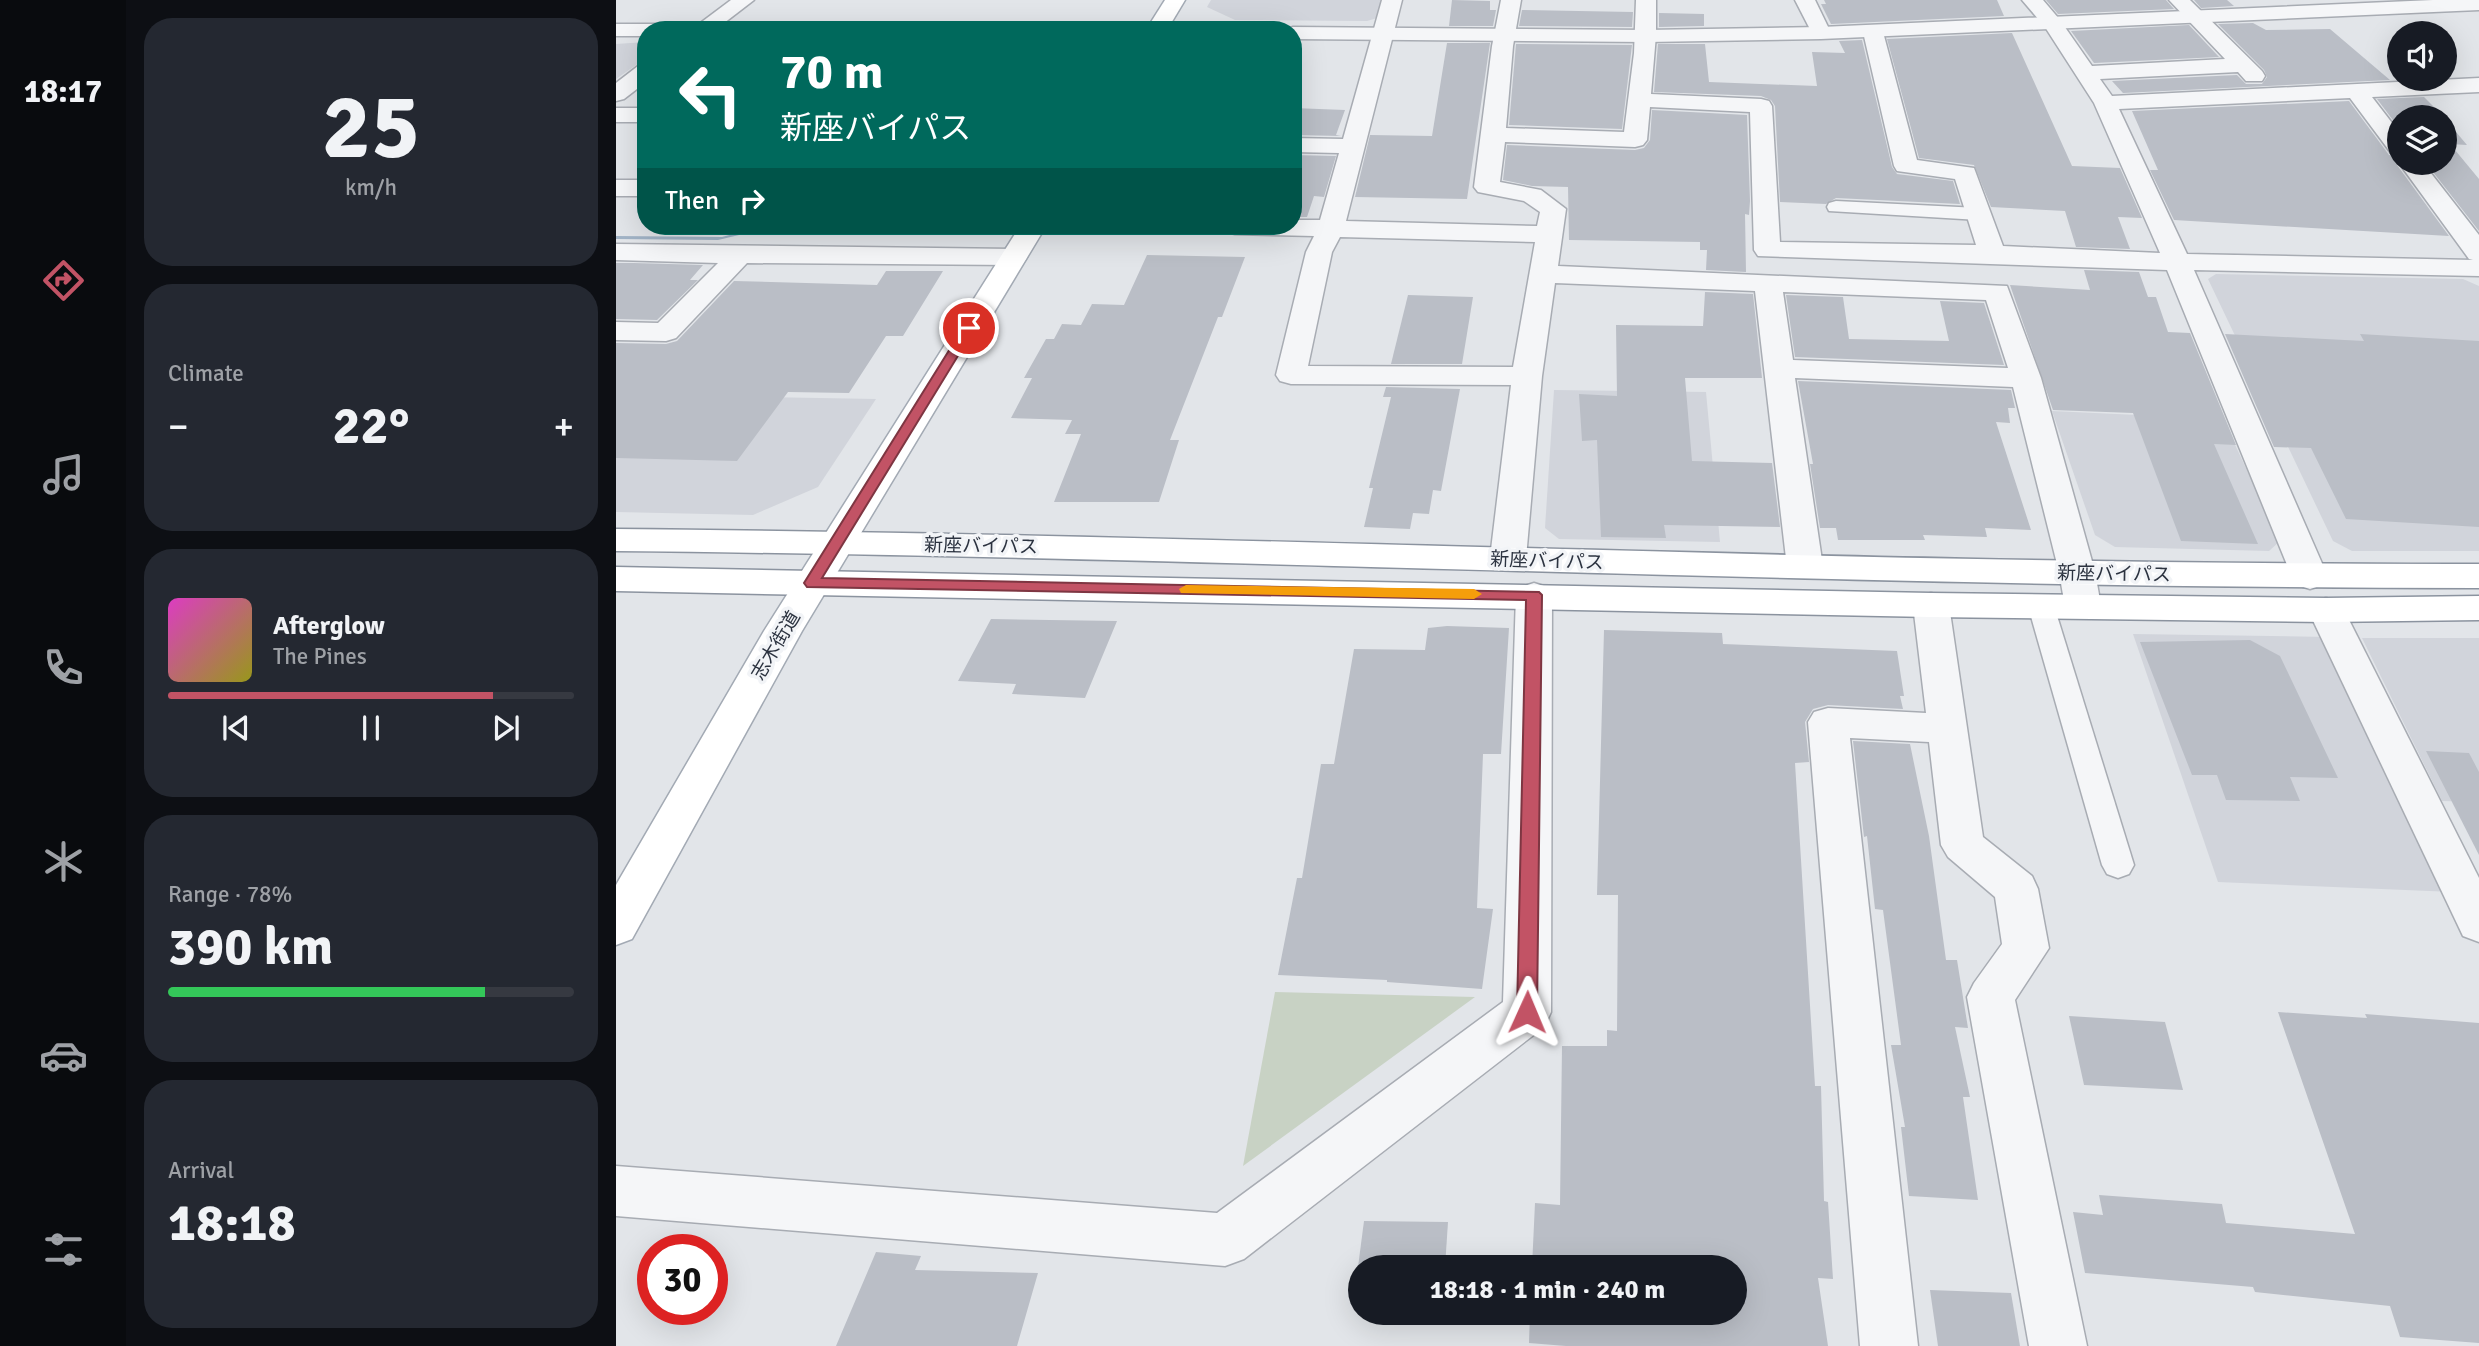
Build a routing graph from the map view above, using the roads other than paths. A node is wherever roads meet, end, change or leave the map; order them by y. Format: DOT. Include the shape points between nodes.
graph roads {
  1 [pos="744,0"];
  2 [pos="1175,0"];
  3 [pos="1392,0"];
  4 [pos="1511,0"];
  5 [pos="1646,0"];
  6 [pos="1805,0"];
  7 [pos="2032,0"];
  8 [pos="2179,0"];
  9 [pos="2448,3"];
  10 [pos="2479,5"];
  11 [pos="2198,18"];
  12 [pos="714,21"];
  13 [pos="1162,21"];
  14 [pos="2053,24"];
  15 [pos="616,30"];
  16 [pos="637,30"];
  17 [pos="1873,32"];
  18 [pos="1302,33"];
  19 [pos="1821,33"];
  20 [pos="1384,34"];
  21 [pos="1503,35"];
  22 [pos="1647,36"];
  23 [pos="2242,65"];
  24 [pos="2083,73"];
  25 [pos="637,78"];
  26 [pos="2479,85"];
  27 [pos="2356,91"];
  28 [pos="616,94"];
  29 [pos="2272,94"];
  30 [pos="1637,100"];
  31 [pos="2105,103"];
  32 [pos="616,115"];
  33 [pos="637,115"];
  34 [pos="2387,132"];
  35 [pos="1495,135"];
  36 [pos="1302,145"];
  37 [pos="1353,146"];
  38 [pos="2420,175"];
  39 [pos="616,188"];
  40 [pos="637,188"];
  41 [pos="1836,207"];
  42 [pos="1979,214"];
  43 [pos="1302,227"];
  44 [pos="1331,228"];
  45 [pos="1548,234"];
  46 [pos="1027,235"];
  47 [pos="616,252"];
  48 [pos="2479,253"];
  49 [pos="740,254"];
  50 [pos="1992,254"];
  51 [pos="1013,257"];
  52 [pos="2176,262"];
  53 [pos="2479,268"];
  54 [pos="1543,274"];
  55 [pos="1768,284"];
  56 [pos="616,331"];
  57 [pos="1779,368"];
  58 [pos="1527,376"];
  59 [pos="2026,378"];
  60 [pos="616,540"];
  61 [pos="837,542"];
  62 [pos="1805,567"];
  63 [pos="2479,576"];
  64 [pos="1521,577"];
  65 [pos="616,579"];
  66 [pos="812,583"];
  67 [pos="2080,589"];
  68 [pos="2318,594"];
  69 [pos="1931,605"];
  70 [pos="2041,606"];
  71 [pos="2479,608"];
  72 [pos="1947,729"];
  73 [pos="2118,865"];
  74 [pos="2479,923"];
  75 [pos="616,926"];
  76 [pos="616,1191"];
  77 [pos="1889,1346"];
  78 [pos="2058,1346"];
  1 -- 12 [label="street"];
  2 -- 13 [label="main road"];
  3 -- 20 [label="street"];
  4 -- 21 [label="street"];
  5 -- 22 [label="street"];
  6 -- 19 [label="street"];
  7 -- 14 [label="street"];
  8 -- 11 [label="street"];
  9 -- 10 [label="street"];
  9 -- 11 [label="street"];
  11 -- 14 [label="street"];
  11 -- 23 [label="street"];
  14 -- 17 [label="street"];
  14 -- 24 [label="street"];
  15 -- 16 [label="street"];
  17 -- 19 [label="street"];
  17 -- 42 [label="street" via="1906,166 1965,173"];
  18 -- 20 [label="street"];
  19 -- 22 [label="street"];
  20 -- 21 [label="street"];
  20 -- 37 [label="street"];
  21 -- 22 [label="street"];
  21 -- 35 [label="street"];
  22 -- 30 [label="street"];
  23 -- 24 [label="street"];
  23 -- 29 [label="street"];
  24 -- 31 [label="street"];
  25 -- 28 [label="street"];
  26 -- 27 [label="street"];
  27 -- 29 [label="street"];
  27 -- 34 [label="street"];
  29 -- 31 [label="street"];
  30 -- 35 [label="street" via="1635,140"];
  30 -- 50 [label="street" via="1760,106 1767,250"];
  31 -- 52 [label="street"];
  32 -- 33 [label="street"];
  35 -- 45 [label="street" via="1487,187 1532,195 1553,209"];
  36 -- 37 [label="street"];
  37 -- 44 [label="street"];
  38 -- 48 [label="street"];
  39 -- 40 [label="street"];
  41 -- 42 [label="lane"];
  42 -- 50 [label="street"];
  43 -- 44 [label="street"];
  44 -- 45 [label="street"];
  44 -- 58 [label="street" via="1319,252 1292,375"];
  45 -- 54 [label="street"];
  46 -- 51 [label="main road, 志木街道"];
  47 -- 49 [label="street"];
  49 -- 51 [label="street"];
  49 -- 56 [label="street" via="666,332"];
  50 -- 52 [label="street"];
  51 -- 61 [label="main road, 志木街道"];
  52 -- 53 [label="street"];
  52 -- 68 [label="street"];
  54 -- 55 [label="street"];
  54 -- 58 [label="street"];
  55 -- 57 [label="street"];
  55 -- 59 [label="street" via="1997,292"];
  57 -- 59 [label="street"];
  57 -- 62 [label="street"];
  58 -- 64 [label="street"];
  59 -- 67 [label="street"];
  60 -- 61 [label="main road, 新座バイパス"];
  61 -- 64 [label="main road, 新座バイパス"];
  61 -- 66 [label="main road, 志木街道"];
  62 -- 64 [label="main road, 新座バイパス"];
  62 -- 67 [label="main road, 新座バイパス"];
  63 -- 68 [label="main road, 新座バイパス"];
  64 -- 66 [label="main road, 新座バイパス"];
  64 -- 69 [label="main road, 新座バイパス"];
  64 -- 76 [label="street" via="1527,1012 1225,1240"];
  65 -- 66 [label="main road, 新座バイパス"];
  66 -- 75 [label="main road, 志木街道"];
  67 -- 68 [label="main road, 新座バイパス"];
  67 -- 70 [label="main road, 新座バイパス"];
  68 -- 71 [label="main road, 新座バイパス"];
  68 -- 74 [label="street"];
  69 -- 70 [label="main road, 新座バイパス"];
  69 -- 72 [label="street"];
  70 -- 73 [label="lane"];
  72 -- 77 [label="street" via="1828,722"];
  72 -- 78 [label="street" via="1963,845 2015,889 2026,948 1991,997"];
}
